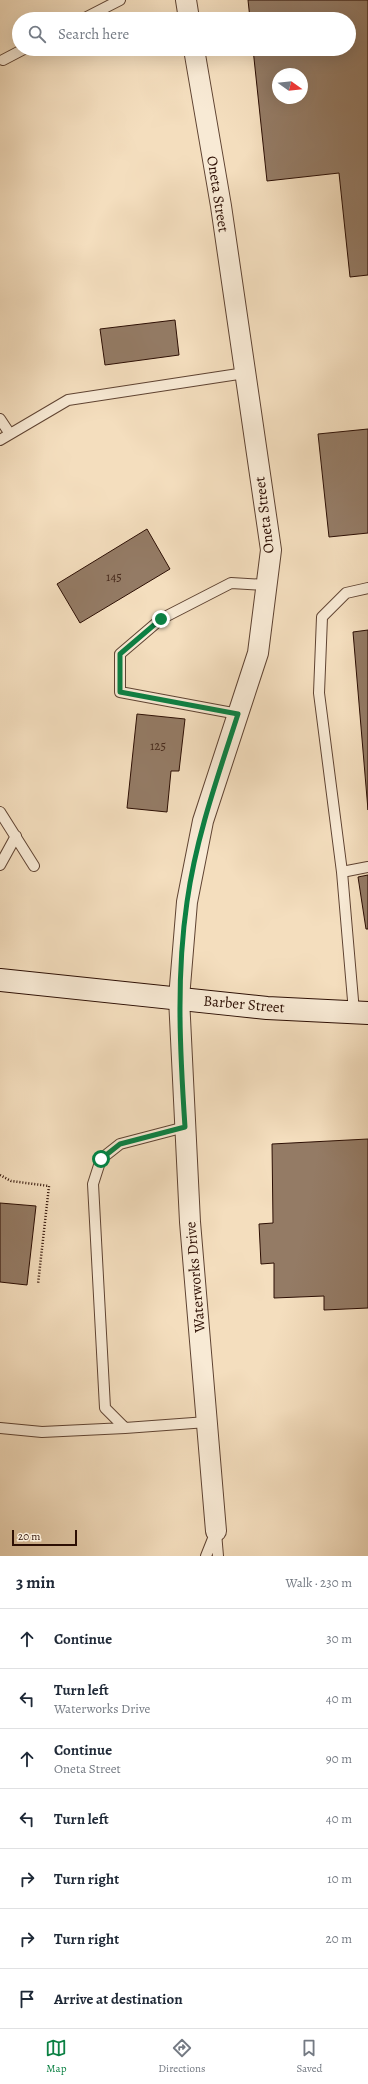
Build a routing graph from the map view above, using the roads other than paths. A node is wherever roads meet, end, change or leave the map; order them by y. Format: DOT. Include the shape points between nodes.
graph roads {
  1 [pos="120,0"];
  2 [pos="186,0"];
  3 [pos="97,12"];
  4 [pos="188,12"];
  5 [pos="12,55"];
  6 [pos="195,56"];
  7 [pos="3,60"];
  8 [pos="245,373"];
  9 [pos="0,419"];
  10 [pos="10,434"];
  11 [pos="0,440"];
  12 [pos="266,585"];
  13 [pos="368,588"];
  14 [pos="238,714"];
  15 [pos="0,812"];
  16 [pos="16,836"];
  17 [pos="0,864"];
  18 [pos="34,866"];
  19 [pos="368,867"];
  20 [pos="342,872"];
  21 [pos="0,980"];
  22 [pos="179,998"];
  23 [pos="361,1012"];
  24 [pos="185,1127"];
  25 [pos="207,1422"];
  26 [pos="0,1428"];
  27 [pos="125,1428"];
  28 [pos="216,1531"];
  29 [pos="206,1556"];
  30 [pos="218,1556"];
  1 -- 3 [label="lane"];
  2 -- 4 [label="street"];
  5 -- 7 [label="lane"];
  6 -- 8 [label="street, Oneta Street" via="221,206"];
  8 -- 10 [label="lane" via="68,400"];
  8 -- 12 [label="street, Oneta Street" via="270,550"];
  9 -- 10 [label="lane"];
  10 -- 11 [label="lane"];
  12 -- 14 [label="street, Oneta Street" via="258,653"];
  12 -- 14 [label="lane" via="231,583 161,619 120,654 120,692"];
  13 -- 20 [label="lane" via="346,593 322,617 319,693"];
  14 -- 22 [label="street, Oneta Street" via="203,821 187,902"];
  15 -- 16 [label="lane"];
  16 -- 17 [label="lane"];
  16 -- 18 [label="lane"];
  19 -- 20 [label="lane"];
  20 -- 23 [label="lane"];
  21 -- 22 [label="street, Barber Street"];
  22 -- 23 [label="street, Barber Street" via="267,1008"];
  22 -- 24 [label="street, Waterworks Drive"];
  24 -- 25 [label="street, Waterworks Drive" via="190,1222"];
  24 -- 27 [label="lane" via="120,1144 101,1159 93,1184 105,1408"];
  25 -- 27 [label="lane"];
  25 -- 28 [label="street, Waterworks Drive"];
  26 -- 27 [label="lane" via="42,1432"];
  28 -- 29 [label="lane"];
  28 -- 30 [label="lane, Waterworks Drive"];
}
